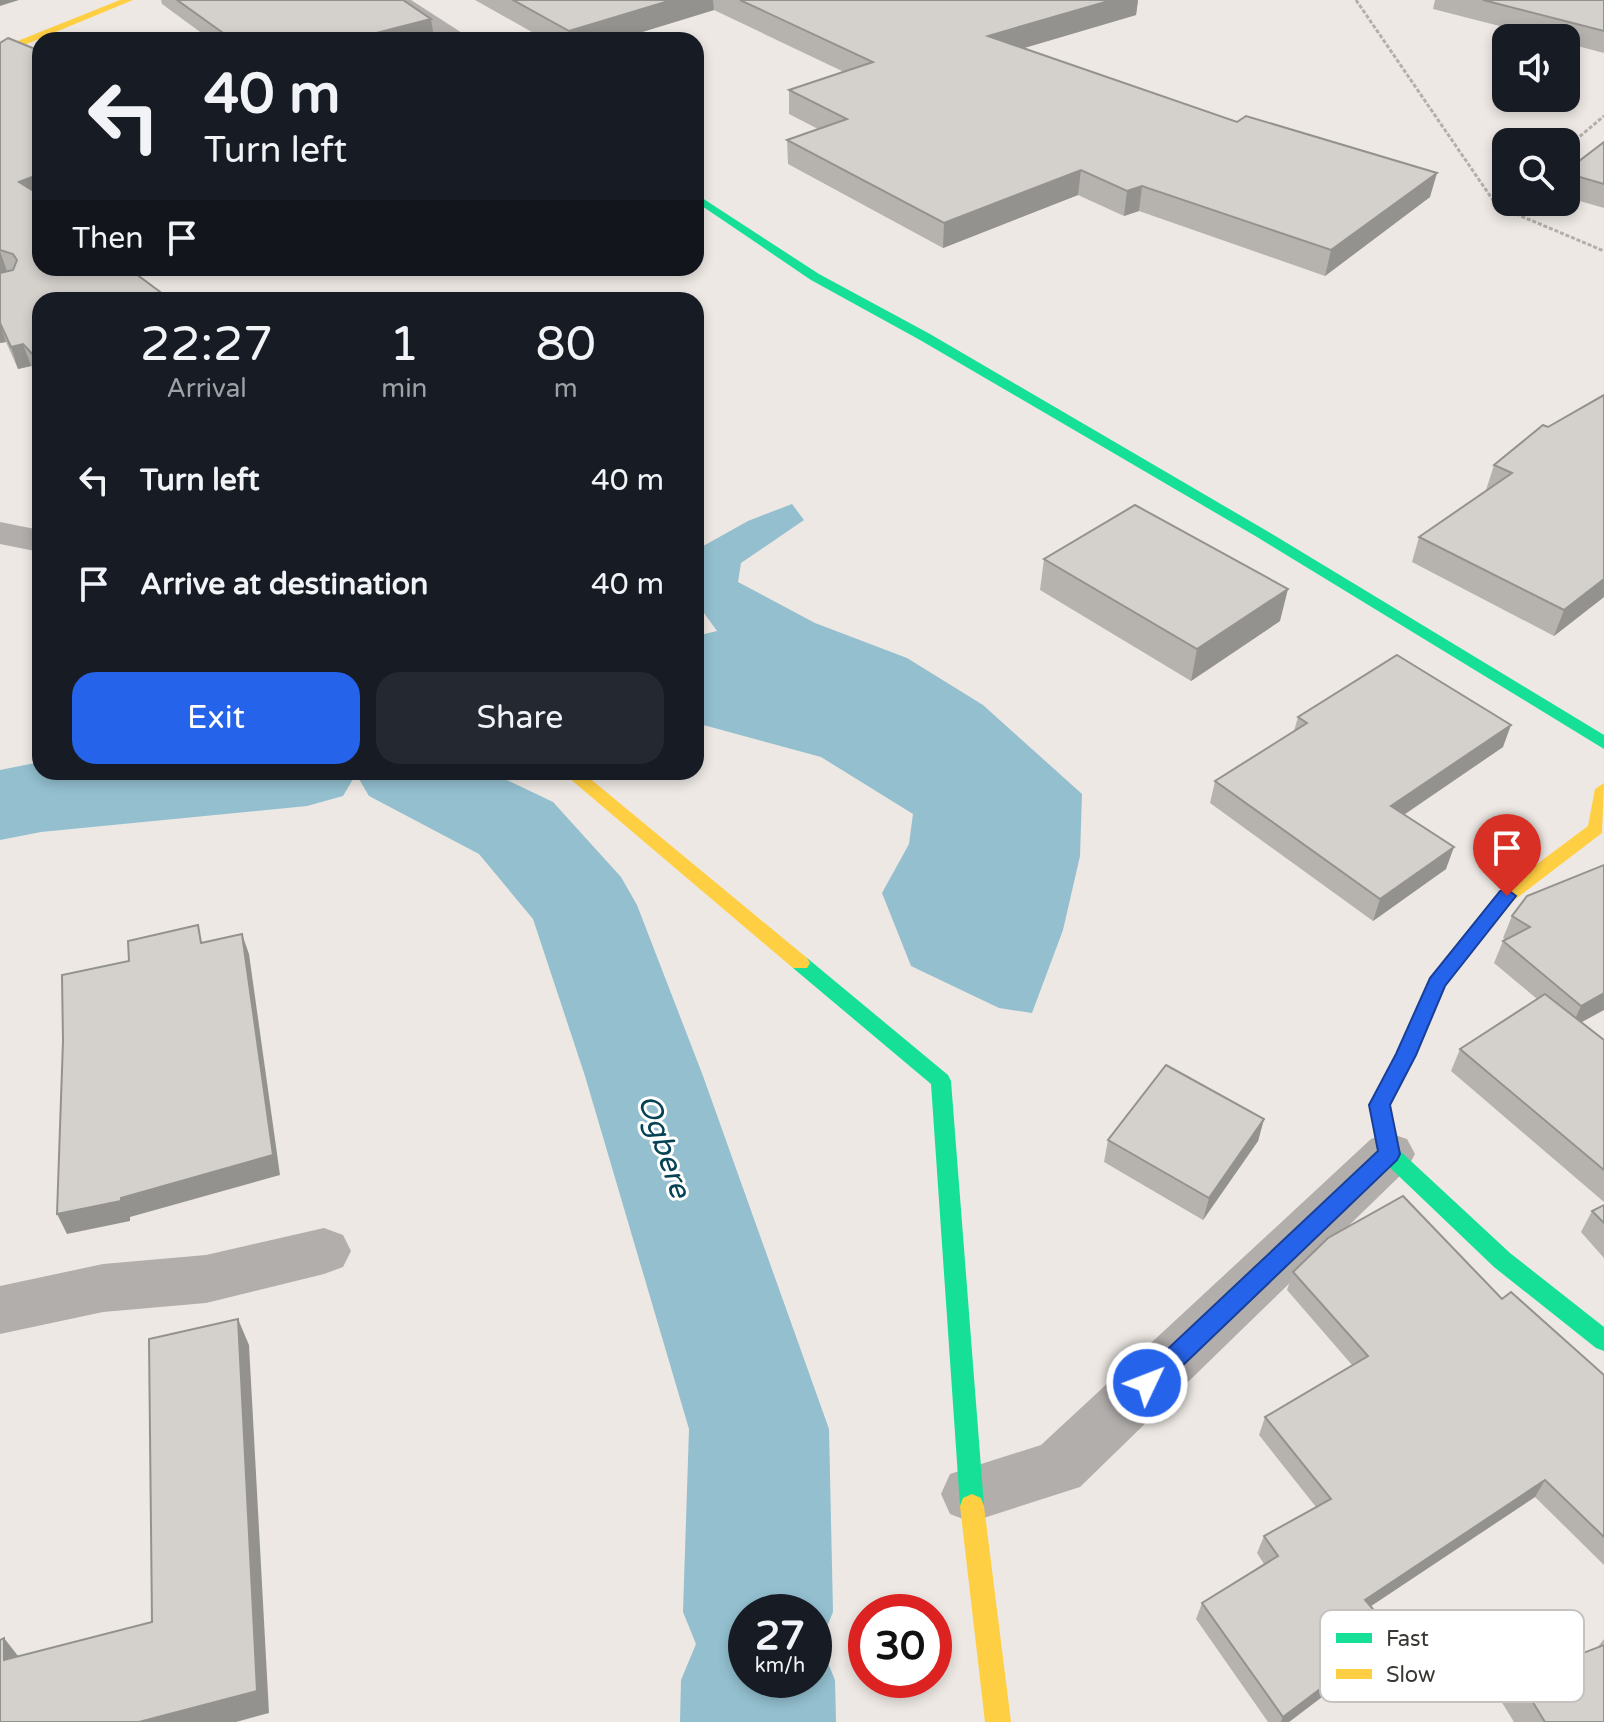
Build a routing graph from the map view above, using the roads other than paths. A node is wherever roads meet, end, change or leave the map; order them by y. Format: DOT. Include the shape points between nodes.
graph roads {
  1 [pos="84,0"];
  2 [pos="128,0"];
  3 [pos="395,0"];
  4 [pos="0,32"];
  5 [pos="49,32"];
  6 [pos="448,32"];
  7 [pos="32,39"];
  8 [pos="0,52"];
  9 [pos="704,202"];
  10 [pos="0,533"];
  11 [pos="32,539"];
  12 [pos="1604,743"];
  13 [pos="581,780"];
  14 [pos="1604,789"];
  15 [pos="1389,1154"];
  16 [pos="324,1251"];
  17 [pos="0,1310"];
  18 [pos="1604,1341"];
  19 [pos="971,1494"];
  20 [pos="998,1722"];
  1 -- 4 [label="street"];
  2 -- 5 [label="street"];
  3 -- 6 [label="street"];
  7 -- 8 [label="street"];
  9 -- 12 [label="street" via="815,277 1262,534"];
  10 -- 11 [label="street"];
  13 -- 19 [label="street" via="941,1081"];
  14 -- 15 [label="street" via="1596,829 1507,896 1437,983 1379,1105"];
  15 -- 18 [label="street" via="1502,1260"];
  15 -- 19 [label="street" via="1059,1467"];
  16 -- 17 [label="street" via="206,1279 103,1288"];
  19 -- 20 [label="street"];
}
